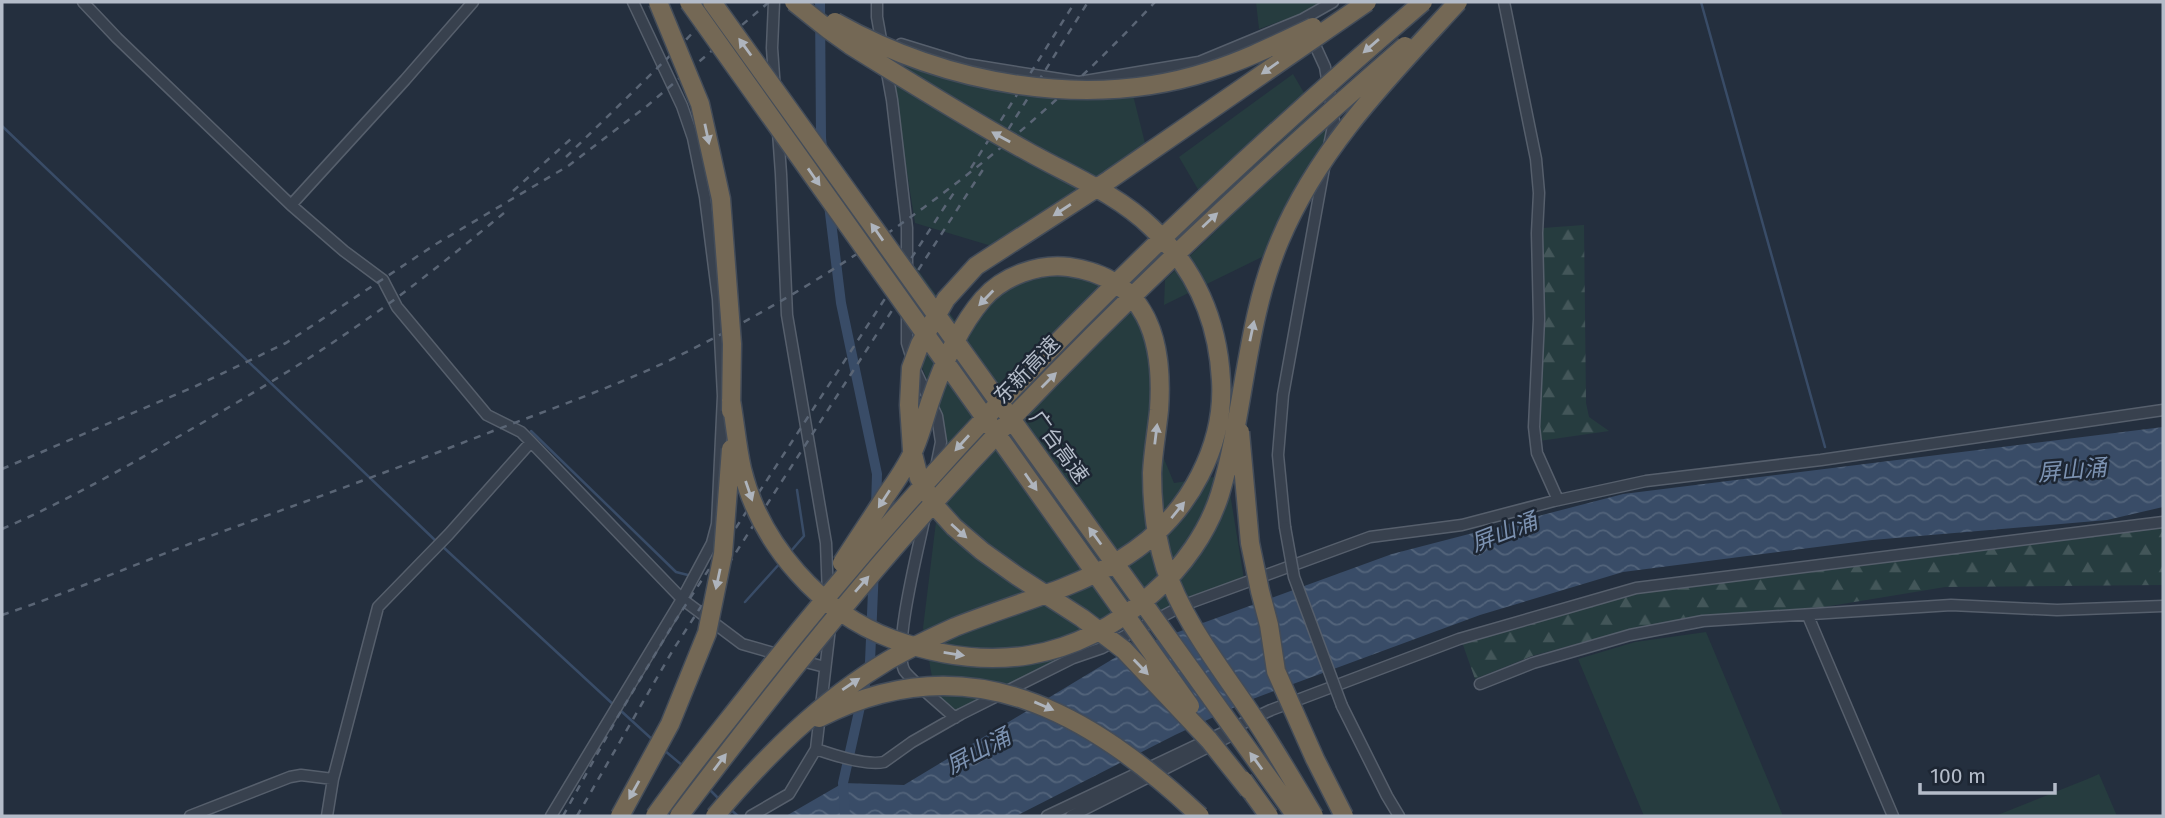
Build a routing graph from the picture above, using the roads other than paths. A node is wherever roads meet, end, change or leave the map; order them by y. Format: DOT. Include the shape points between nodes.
graph roads {
  1 [pos="83,2"];
  2 [pos="473,2"];
  3 [pos="633,2"];
  4 [pos="658,2"];
  5 [pos="689,2"];
  6 [pos="712,2"];
  7 [pos="774,2"];
  8 [pos="794,2"];
  9 [pos="800,2"];
  10 [pos="877,2"];
  11 [pos="1333,2"];
  12 [pos="1367,2"];
  13 [pos="1423,2"];
  14 [pos="1457,2"];
  15 [pos="1504,2"];
  16 [pos="1303,19"];
  17 [pos="881,38"];
  18 [pos="291,205"];
  19 [pos="1241,398"];
  20 [pos="732,400"];
  21 [pos="2163,410"];
  22 [pos="531,442"];
  23 [pos="1558,500"];
  24 [pos="2163,522"];
  25 [pos="682,599"];
  26 [pos="2163,606"];
  27 [pos="1808,616"];
  28 [pos="800,628"];
  29 [pos="825,667"];
  30 [pos="1480,684"];
  31 [pos="1271,710"];
  32 [pos="955,718"];
  33 [pos="792,734"];
  34 [pos="816,748"];
  35 [pos="334,779"];
  36 [pos="1249,790"];
  37 [pos="190,816"];
  38 [pos="327,816"];
  39 [pos="551,816"];
  40 [pos="620,816"];
  41 [pos="654,816"];
  42 [pos="679,816"];
  43 [pos="715,816"];
  44 [pos="751,816"];
  45 [pos="1047,816"];
  46 [pos="1072,816"];
  47 [pos="1200,816"];
  48 [pos="1269,816"];
  49 [pos="1296,816"];
  50 [pos="1314,816"];
  51 [pos="1344,816"];
  52 [pos="1399,816"];
  53 [pos="1893,816"];
  1 -- 18 [label="street"];
  2 -- 18 [label="street"];
  3 -- 25 [label="street" via="693,138 718,299 723,396 717,524 712,543"];
  4 -- 20 [label="highway, one-way, bridge" via="700,104 721,199"];
  5 -- 36 [label="highway, 广台高速, one-way, bridge"];
  49 -- 6 [label="highway, 广台高速, one-way, bridge"];
  7 -- 29 [label="street" via="772,48 787,315 826,543 830,631"];
  33 -- 8 [label="highway, one-way, bridge" via="843,689 906,650 1080,582 1145,545 1182,506 1203,469 1219,423 1222,387 1217,342 1203,298 1180,259 1149,225 1114,199 871,58"];
  9 -- 12 [label="highway, bridge" via="870,41 935,65 1027,87 1086,91 1173,81 1208,72"];
  10 -- 17 [label="street"];
  11 -- 16 [label="street"];
  12 -- 36 [label="highway, one-way, bridge" via="976,266 946,299 911,368 912,450 919,478 936,508 982,551 1124,650"];
  13 -- 28 [label="highway, 东新高速, one-way, bridge" via="1270,137 1117,282 966,438"];
  19 -- 14 [label="highway, one-way, bridge" via="1262,290 1280,239 1308,184 1357,114"];
  42 -- 14 [label="highway, 东新高速, one-way, bridge" via="854,594 1032,397 1226,205"];
  15 -- 23 [label="street" via="1539,193 1534,427 1537,453"];
  16 -- 17 [label="street" via="1199,62 1079,82 967,64"];
  16 -- 52 [label="street, bridge" via="1325,67 1335,121 1283,395 1278,455 1285,527 1294,577 1342,706"];
  17 -- 32 [label="street" via="908,228 907,343 937,416 941,442 900,650 904,672"];
  18 -- 22 [label="street" via="383,280 397,307 487,415"];
  20 -- 19 [label="highway, one-way, bridge" via="742,470 755,508 799,576 850,619 877,634 916,648 993,659 1054,651 1082,641 1122,619 1164,583 1196,545 1212,513"];
  19 -- 51 [label="highway, bridge" via="1250,542 1276,671"];
  20 -- 40 [label="highway, one-way, bridge" via="723,554 707,633 670,724"];
  21 -- 23 [label="street" via="1646,481"];
  22 -- 25 [label="street"];
  22 -- 35 [label="street" via="378,607"];
  23 -- 32 [label="street" via="1462,525 1370,537 1184,605"];
  24 -- 31 [label="street" via="1636,588 1459,639"];
  25 -- 29 [label="street" via="741,644"];
  25 -- 39 [label="street"];
  26 -- 27 [label="street" via="2057,610 1951,605"];
  27 -- 30 [label="street" via="1703,621 1630,635 1533,663"];
  27 -- 53 [label="street"];
  28 -- 41 [label="highway, 东新高速, bridge"];
  50 -- 28 [label="highway, one-way, bridge" via="1175,593 1160,547 1153,494 1160,380 1152,333 1123,286 1084,269 1045,267 1018,275 984,297 950,353 903,470"];
  29 -- 34 [label="street"];
  31 -- 45 [label="street"];
  31 -- 46 [label="street" via="1238,732"];
  32 -- 34 [label="street" via="879,763"];
  33 -- 43 [label="highway, bridge"];
  33 -- 47 [label="highway, one-way, bridge" via="831,711 885,692 930,685 999,691 1031,700 1079,723 1142,767"];
  34 -- 44 [label="street" via="789,794"];
  35 -- 37 [label="street" via="290,777"];
  35 -- 38 [label="street"];
  36 -- 48 [label="highway, 广台高速, bridge"];
}
